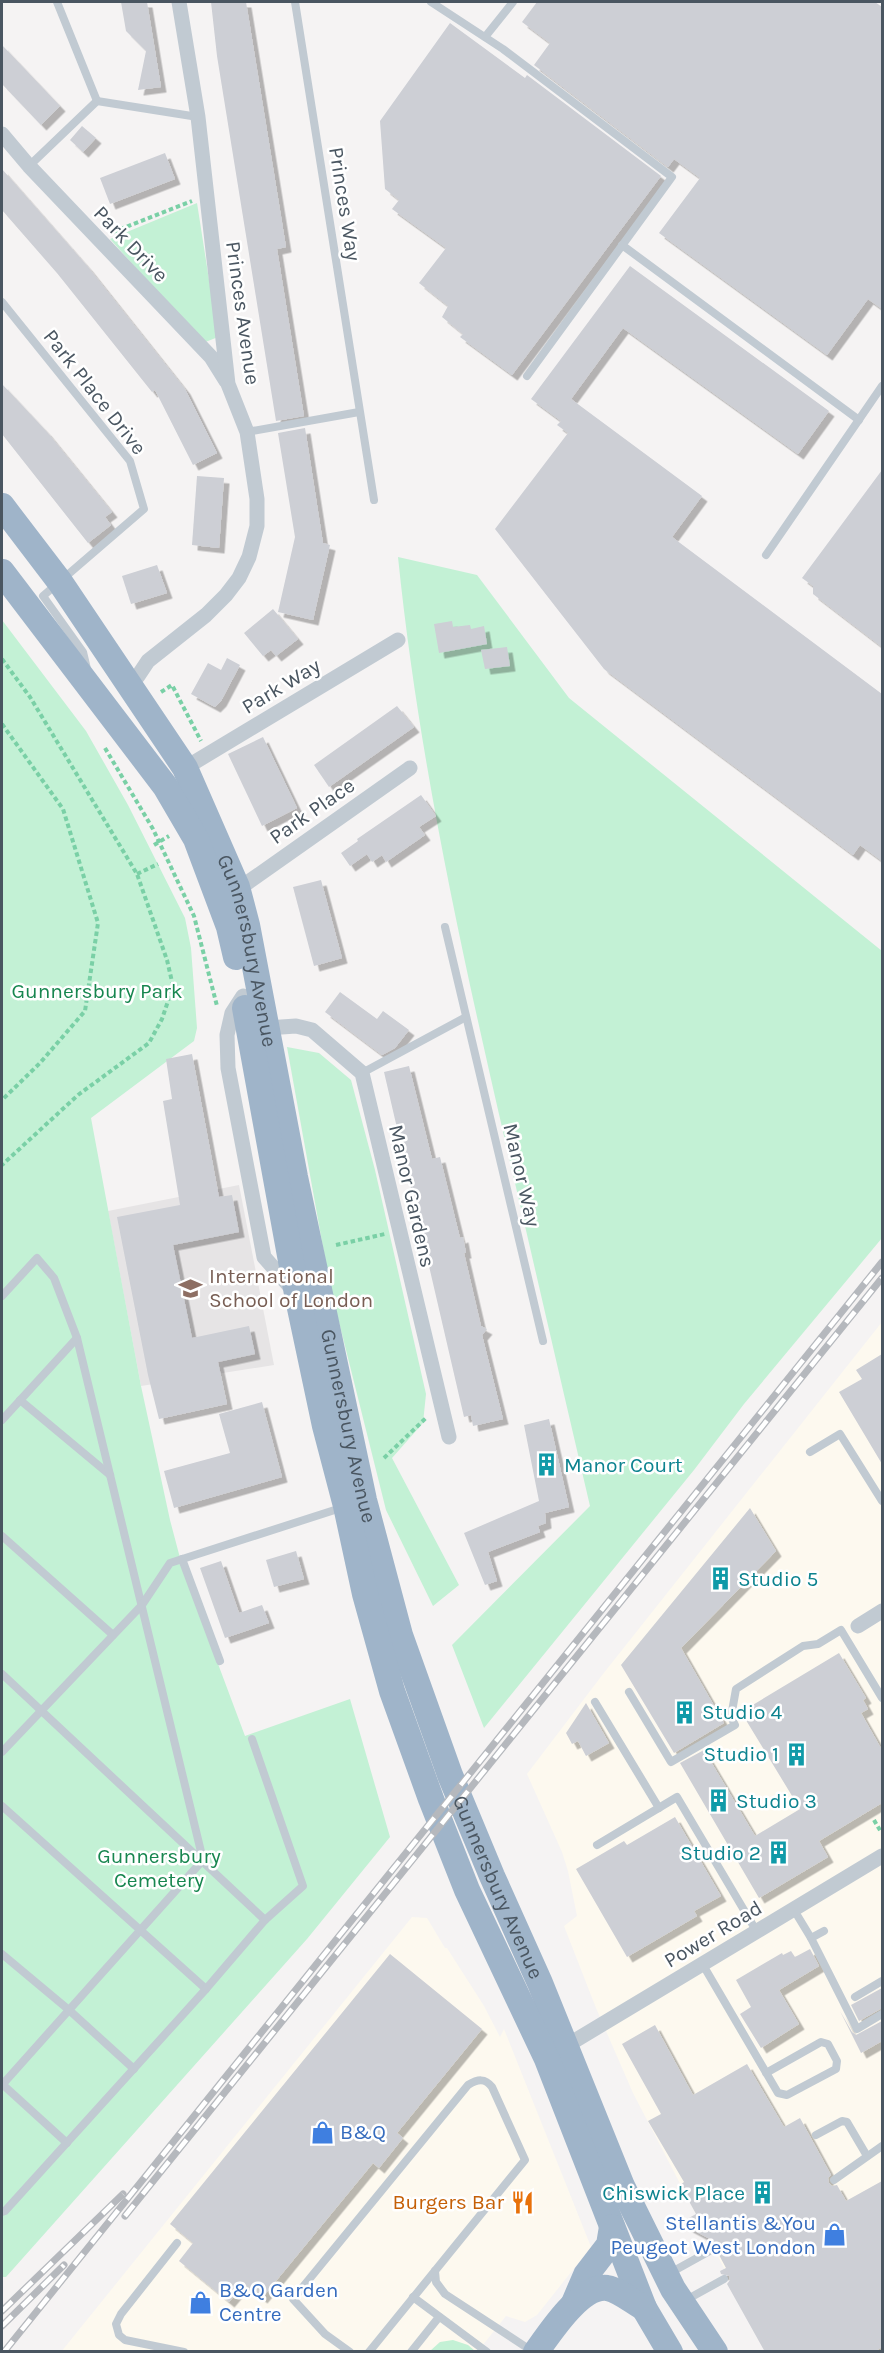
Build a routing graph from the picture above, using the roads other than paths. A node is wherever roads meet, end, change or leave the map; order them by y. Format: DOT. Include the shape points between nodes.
graph roads {
  1 [pos="57,2"];
  2 [pos="179,2"];
  3 [pos="295,2"];
  4 [pos="431,2"];
  5 [pos="513,2"];
  6 [pos="485,37"];
  7 [pos="97,101"];
  8 [pos="198,117"];
  9 [pos="2,134"];
  10 [pos="29,166"];
  11 [pos="622,245"];
  12 [pos="2,302"];
  13 [pos="527,376"];
  14 [pos="228,384"];
  15 [pos="882,386"];
  16 [pos="359,412"];
  17 [pos="859,420"];
  18 [pos="247,432"];
  19 [pos="374,500"];
  20 [pos="2,506"];
  21 [pos="766,555"];
  22 [pos="2,572"];
  23 [pos="60,582"];
  24 [pos="398,640"];
  25 [pos="127,683"];
  26 [pos="92,689"];
  27 [pos="185,768"];
  28 [pos="410,768"];
  29 [pos="237,887"];
  30 [pos="445,927"];
  31 [pos="243,996"];
  32 [pos="466,1017"];
  33 [pos="267,1028"];
  34 [pos="362,1073"];
  35 [pos="297,1294"];
  36 [pos="2,1296"];
  37 [pos="77,1338"];
  38 [pos="543,1341"];
  39 [pos="20,1400"];
  40 [pos="2,1419"];
  41 [pos="449,1437"];
  42 [pos="810,1452"];
  43 [pos="110,1475"];
  44 [pos="882,1501"];
  45 [pos="346,1506"];
  46 [pos="2,1536"];
  47 [pos="182,1559"];
  48 [pos="142,1605"];
  49 [pos="882,1611"];
  50 [pos="858,1626"];
  51 [pos="113,1635"];
  52 [pos="220,1661"];
  53 [pos="2,1674"];
  54 [pos="629,1692"];
  55 [pos="882,1698"];
  56 [pos="595,1702"];
  57 [pos="42,1710"];
  58 [pos="252,1739"];
  59 [pos="2,1752"];
  60 [pos="2,1806"];
  61 [pos="658,1808"];
  62 [pos="597,1845"];
  63 [pos="882,1856"];
  64 [pos="203,1860"];
  65 [pos="794,1910"];
  66 [pos="265,1920"];
  67 [pos="140,1930"];
  68 [pos="824,1931"];
  69 [pos="757,1932"];
  70 [pos="811,1938"];
  71 [pos="2,1953"];
  72 [pos="703,1965"];
  73 [pos="882,1981"];
  74 [pos="206,1989"];
  75 [pos="855,1997"];
  76 [pos="69,2010"];
  77 [pos="882,2014"];
  78 [pos="566,2046"];
  79 [pos="134,2069"];
  80 [pos="766,2073"];
  81 [pos="2,2085"];
  82 [pos="816,2135"];
  83 [pos="67,2142"];
  84 [pos="882,2146"];
  85 [pos="867,2156"];
  86 [pos="834,2180"];
  87 [pos="2,2212"];
  88 [pos="612,2227"];
  89 [pos="177,2243"];
  90 [pos="715,2248"];
  91 [pos="435,2271"];
  92 [pos="666,2276"];
  93 [pos="724,2279"];
  94 [pos="413,2297"];
  95 [pos="574,2303"];
  96 [pos="681,2303"];
  97 [pos="644,2308"];
  98 [pos="439,2317"];
  99 [pos="183,2352"];
  100 [pos="350,2352"];
  101 [pos="369,2352"];
  102 [pos="411,2352"];
  103 [pos="487,2352"];
  104 [pos="534,2352"];
  105 [pos="670,2352"];
  106 [pos="715,2352"];
  1 -- 7 [label="lane"];
  2 -- 8 [label="street, Princes Avenue"];
  3 -- 16 [label="lane, Princes Way"];
  4 -- 6 [label="lane"];
  5 -- 6 [label="lane"];
  6 -- 11 [label="lane" via="672,177"];
  7 -- 8 [label="lane"];
  7 -- 10 [label="lane"];
  8 -- 14 [label="street, Princes Avenue"];
  9 -- 10 [label="street, Park Drive"];
  10 -- 14 [label="street, Park Drive" via="210,357"];
  11 -- 13 [label="lane"];
  11 -- 17 [label="lane"];
  12 -- 23 [label="lane, Park Place Drive" via="130,461 144,508"];
  14 -- 18 [label="street, Princes Avenue"];
  15 -- 17 [label="lane"];
  16 -- 18 [label="lane"];
  16 -- 19 [label="lane, Princes Way"];
  17 -- 21 [label="lane"];
  18 -- 25 [label="street, Princes Avenue" via="257,526 239,578 226,595"];
  20 -- 23 [label="highway, Gunnersbury Avenue"];
  22 -- 26 [label="highway, Gunnersbury Avenue"];
  23 -- 25 [label="highway, Gunnersbury Avenue"];
  23 -- 26 [label="lane" via="43,596 83,652"];
  24 -- 27 [label="street, Park Way"];
  25 -- 27 [label="highway, Gunnersbury Avenue"];
  26 -- 31 [label="highway, Gunnersbury Avenue" via="165,786 196,839 229,927"];
  27 -- 29 [label="highway, Gunnersbury Avenue"];
  28 -- 29 [label="street, Park Place"];
  29 -- 33 [label="highway, Gunnersbury Avenue"];
  30 -- 32 [label="lane, Manor Way"];
  31 -- 35 [label="highway, Gunnersbury Avenue"];
  31 -- 35 [label="street" via="232,1013 227,1035 228,1068 264,1257"];
  32 -- 34 [label="lane"];
  32 -- 38 [label="lane, Manor Way"];
  33 -- 34 [label="street" via="296,1026 312,1030"];
  33 -- 78 [label="highway, Gunnersbury Avenue" via="364,1500 400,1635 450,1775"];
  34 -- 41 [label="street, Manor Gardens"];
  35 -- 45 [label="highway, Gunnersbury Avenue"];
  36 -- 37 [label="lane" via="37,1258 54,1278"];
  37 -- 39 [label="lane"];
  37 -- 43 [label="lane"];
  39 -- 40 [label="lane"];
  39 -- 43 [label="lane"];
  42 -- 44 [label="lane" via="840,1434"];
  43 -- 48 [label="lane"];
  45 -- 47 [label="lane"];
  45 -- 88 [label="highway, Gunnersbury Avenue" via="364,1594 392,1691 431,1799 482,1925 547,2060"];
  46 -- 51 [label="lane"];
  47 -- 48 [label="lane" via="170,1563"];
  47 -- 52 [label="lane"];
  48 -- 51 [label="lane"];
  48 -- 64 [label="lane"];
  49 -- 50 [label="street"];
  51 -- 57 [label="lane"];
  53 -- 57 [label="lane"];
  54 -- 55 [label="lane" via="671,1762 735,1725 731,1717 736,1689 803,1646 818,1644 842,1630"];
  56 -- 61 [label="lane"];
  57 -- 59 [label="lane"];
  57 -- 64 [label="lane"];
  58 -- 66 [label="lane" via="303,1886"];
  60 -- 67 [label="lane"];
  61 -- 62 [label="lane"];
  61 -- 69 [label="lane" via="677,1797"];
  63 -- 65 [label="street, Power Road"];
  64 -- 66 [label="lane"];
  64 -- 67 [label="lane"];
  65 -- 69 [label="street, Power Road"];
  65 -- 70 [label="lane"];
  66 -- 74 [label="lane"];
  67 -- 74 [label="lane"];
  67 -- 76 [label="lane"];
  68 -- 70 [label="lane"];
  69 -- 72 [label="street, Power Road"];
  70 -- 77 [label="lane" via="856,2029"];
  71 -- 76 [label="lane"];
  72 -- 78 [label="street, Power Road"];
  72 -- 80 [label="lane"];
  73 -- 75 [label="lane"];
  74 -- 79 [label="lane"];
  76 -- 79 [label="lane"];
  76 -- 81 [label="lane"];
  78 -- 92 [label="highway, Gunnersbury Avenue" via="622,2186"];
  79 -- 83 [label="lane"];
  80 -- 80 [label="lane" via="821,2042 828,2044 837,2061 836,2069 787,2096 778,2094"];
  81 -- 83 [label="lane"];
  82 -- 85 [label="lane" via="847,2122"];
  83 -- 87 [label="lane"];
  84 -- 85 [label="lane"];
  85 -- 86 [label="lane"];
  88 -- 95 [label="highway" via="609,2246 586,2275"];
  88 -- 97 [label="highway, Gunnersbury Avenue"];
  89 -- 99 [label="lane" via="116,2324 125,2340"];
  90 -- 92 [label="lane"];
  91 -- 94 [label="lane"];
  91 -- 100 [label="lane" via="525,2160 487,2081 468,2085 293,2299 325,2334"];
  91 -- 104 [label="lane" via="436,2282 445,2294"];
  92 -- 96 [label="highway, Gunnersbury Avenue"];
  93 -- 96 [label="lane"];
  94 -- 98 [label="lane"];
  94 -- 101 [label="lane"];
  95 -- 97 [label="highway" via="596,2288 605,2288"];
  95 -- 104 [label="highway"];
  96 -- 106 [label="highway, Gunnersbury Avenue"];
  97 -- 105 [label="highway, Gunnersbury Avenue"];
  98 -- 102 [label="lane"];
  98 -- 103 [label="lane"];
}
